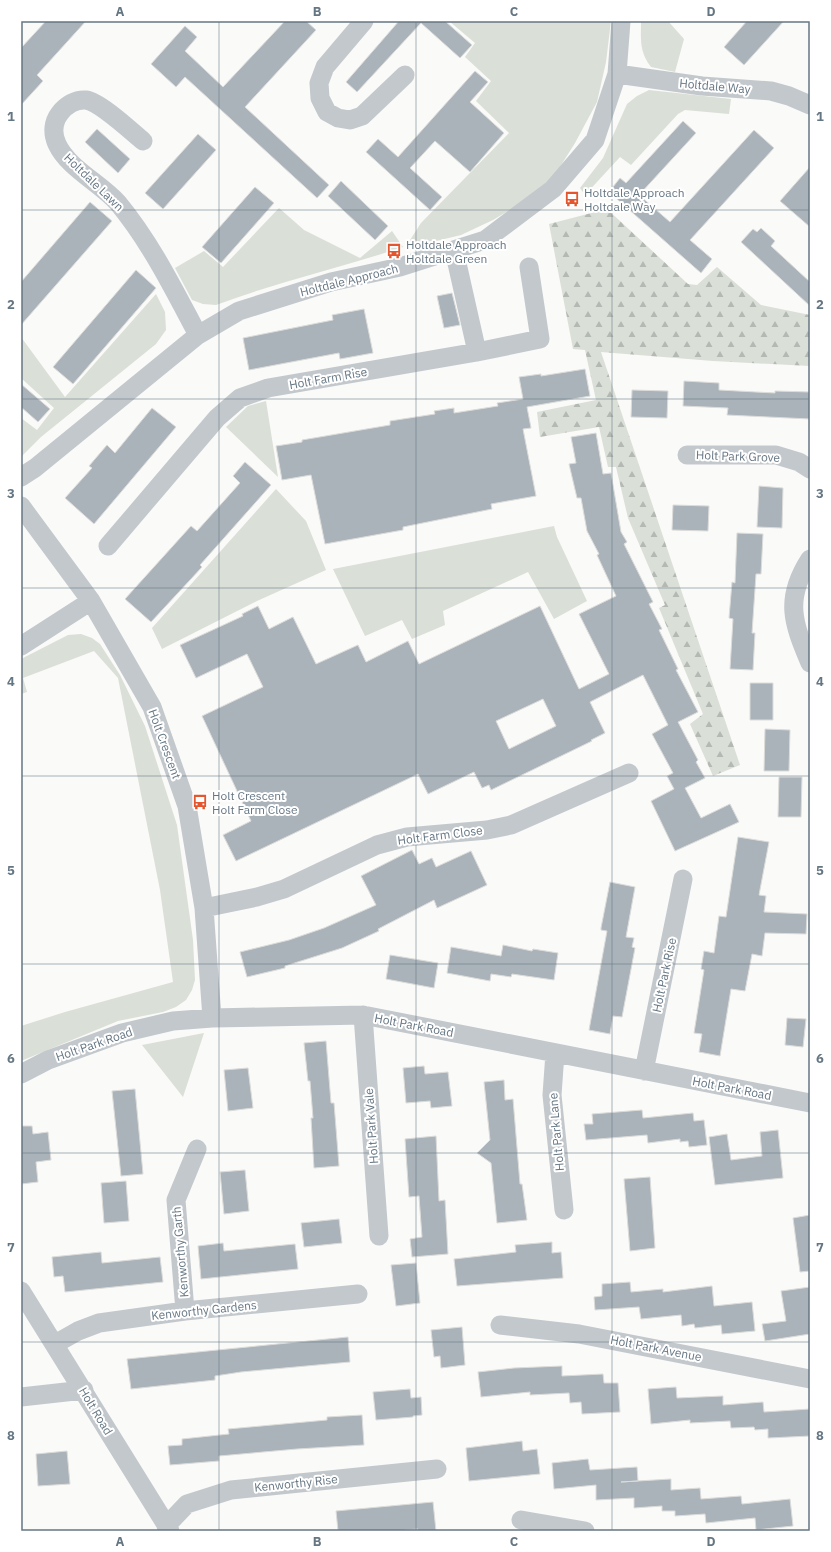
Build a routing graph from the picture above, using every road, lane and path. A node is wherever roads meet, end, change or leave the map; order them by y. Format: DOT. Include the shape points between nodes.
graph roads {
  1 [pos="364,21"];
  2 [pos="621,21"];
  3 [pos="618,74"];
  4 [pos="405,75"];
  5 [pos="810,105"];
  6 [pos="143,141"];
  7 [pos="454,250"];
  8 [pos="529,267"];
  9 [pos="198,335"];
  10 [pos="477,352"];
  11 [pos="687,455"];
  12 [pos="810,469"];
  13 [pos="21,477"];
  14 [pos="21,506"];
  15 [pos="108,546"];
  16 [pos="810,559"];
  17 [pos="92,601"];
  18 [pos="21,646"];
  19 [pos="810,663"];
  20 [pos="629,773"];
  21 [pos="683,879"];
  22 [pos="204,908"];
  23 [pos="363,1016"];
  24 [pos="212,1018"];
  25 [pos="555,1054"];
  26 [pos="644,1071"];
  27 [pos="21,1074"];
  28 [pos="810,1103"];
  29 [pos="197,1149"];
  30 [pos="564,1210"];
  31 [pos="379,1236"];
  32 [pos="21,1291"];
  33 [pos="358,1294"];
  34 [pos="185,1312"];
  35 [pos="500,1325"];
  36 [pos="55,1344"];
  37 [pos="810,1379"];
  38 [pos="84,1390"];
  39 [pos="21,1397"];
  40 [pos="437,1469"];
  41 [pos="522,1520"];
  42 [pos="168,1528"];
  43 [pos="585,1531"];
  1 -- 4 [label="street" via="325,68 319,83 320,98 327,112 338,118 350,120 362,116"];
  2 -- 3 [label="street, Holtdale Approach"];
  3 -- 5 [label="street, Holtdale Way" via="702,86 771,91"];
  3 -- 7 [label="street, Holtdale Approach" via="595,140 553,189 485,240"];
  6 -- 9 [label="street, Holtdale Lawn" via="97,105 86,100 65,106 53,128 57,143 65,156 116,201 134,223"];
  7 -- 9 [label="street, Holtdale Approach" via="391,270 331,282 239,311"];
  7 -- 10 [label="street"];
  8 -- 10 [label="street, Holt Farm Rise" via="540,339"];
  9 -- 13 [label="street, Holtdale Approach"];
  10 -- 15 [label="street, Holt Farm Rise" via="268,388 240,398 217,418"];
  11 -- 12 [label="street, Holt Park Grove" via="776,455 799,462"];
  14 -- 17 [label="street, Holt Crescent"];
  16 -- 19 [label="street" via="797,582 793,600 794,618"];
  17 -- 18 [label="street"];
  17 -- 22 [label="street, Holt Crescent" via="152,707 187,806"];
  20 -- 22 [label="street, Holt Farm Close" via="511,825 487,830 407,837 377,845 284,889"];
  21 -- 26 [label="street, Holt Park Rise"];
  22 -- 24 [label="street, Holt Crescent"];
  23 -- 24 [label="street, Holt Park Road"];
  23 -- 25 [label="street, Holt Park Road"];
  23 -- 31 [label="street, Holt Park Vale"];
  24 -- 27 [label="street, Holt Park Road" via="173,1021 122,1033 48,1060"];
  25 -- 26 [label="street, Holt Park Road"];
  25 -- 30 [label="street, Holt Park Lane" via="552,1095"];
  26 -- 28 [label="street, Holt Park Road"];
  29 -- 34 [label="street, Kenworthy Garth" via="176,1200"];
  32 -- 36 [label="street, Holt Road"];
  33 -- 34 [label="street, Kenworthy Gardens"];
  34 -- 36 [label="street, Kenworthy Gardens" via="99,1323"];
  35 -- 37 [label="street, Holt Park Avenue" via="579,1334"];
  36 -- 38 [label="street, Holt Road"];
  38 -- 39 [label="street"];
  38 -- 42 [label="street, Holt Road"];
  40 -- 42 [label="street, Kenworthy Rise" via="231,1490 187,1504"];
  41 -- 43 [label="street"];
}
